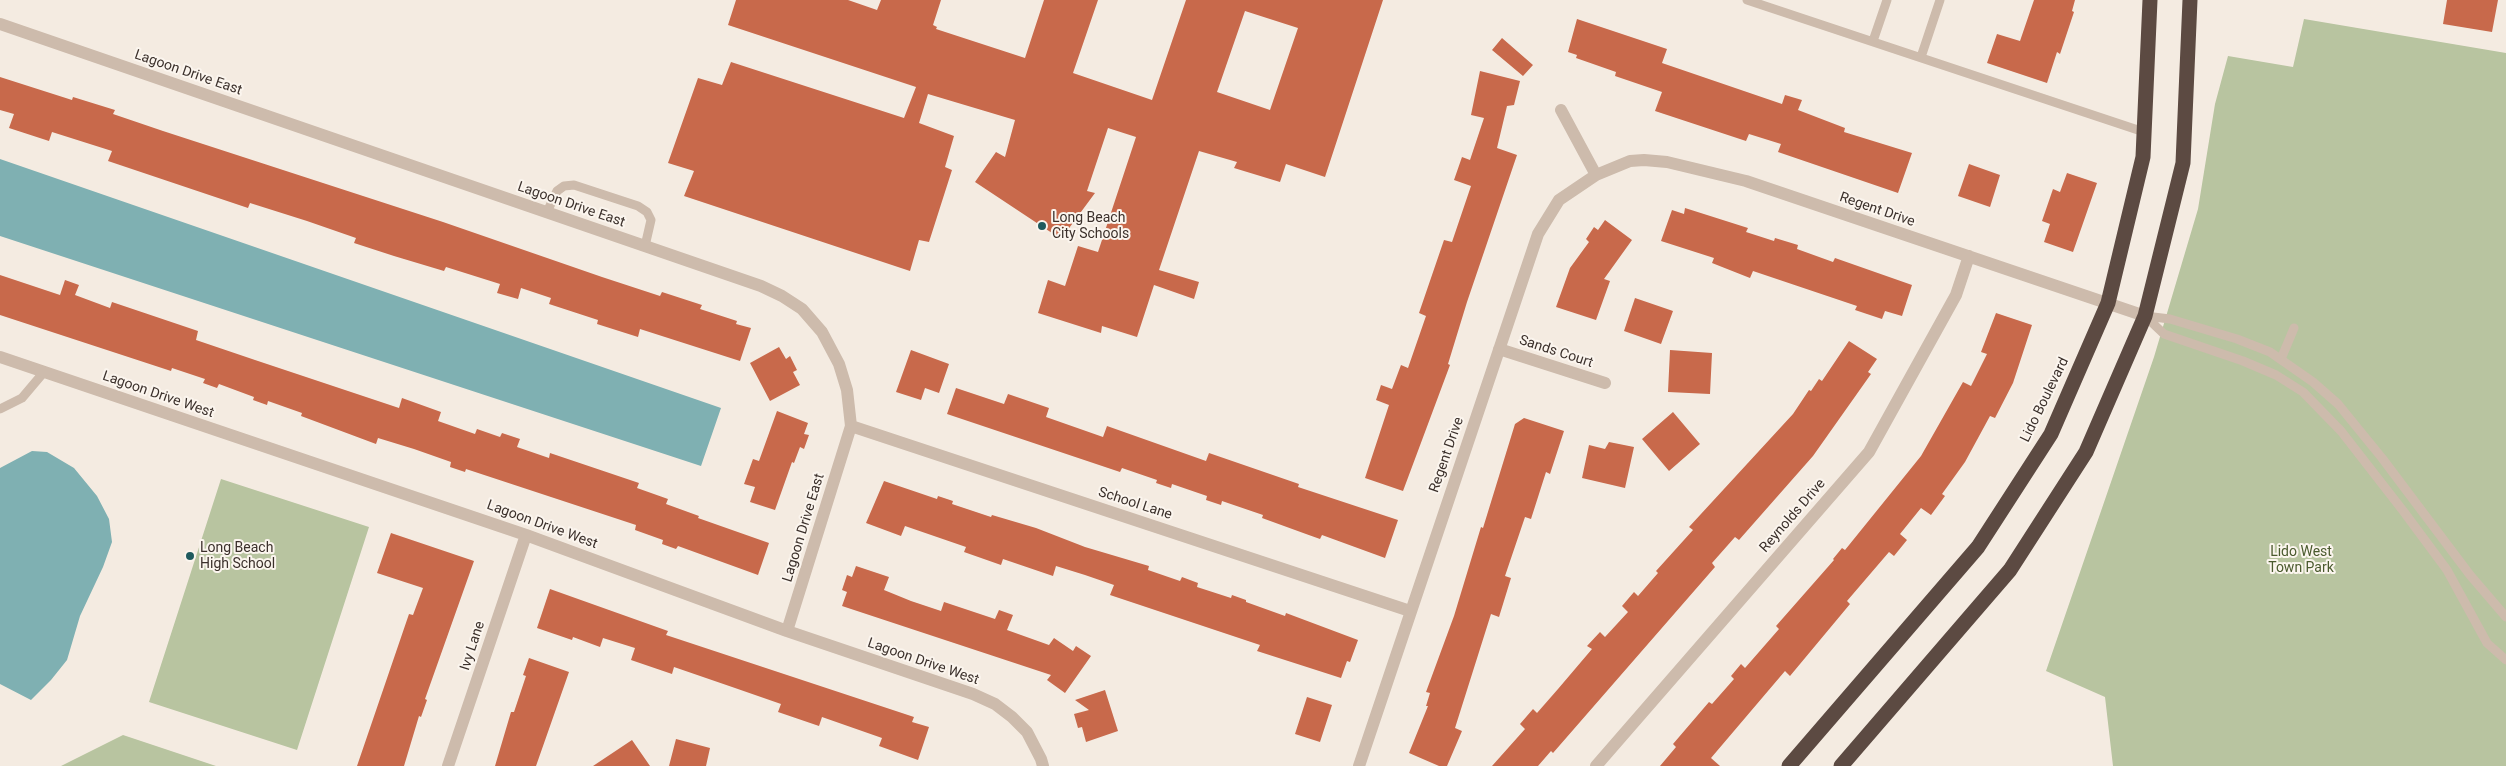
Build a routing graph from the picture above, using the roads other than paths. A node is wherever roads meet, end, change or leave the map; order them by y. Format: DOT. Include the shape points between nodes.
graph roads {
  1 [pos="1747,0"];
  2 [pos="1887,0"];
  3 [pos="1940,0"];
  4 [pos="2150,0"];
  5 [pos="2190,0"];
  6 [pos="0,24"];
  7 [pos="1873,41"];
  8 [pos="1921,57"];
  9 [pos="1561,110"];
  10 [pos="2144,132"];
  11 [pos="1596,175"];
  12 [pos="548,212"];
  13 [pos="645,246"];
  14 [pos="1969,256"];
  15 [pos="2108,303"];
  16 [pos="2145,316"];
  17 [pos="2294,328"];
  18 [pos="1499,349"];
  19 [pos="0,357"];
  20 [pos="2280,359"];
  21 [pos="44,372"];
  22 [pos="1605,384"];
  23 [pos="0,408"];
  24 [pos="851,426"];
  25 [pos="526,535"];
  26 [pos="1410,611"];
  27 [pos="2506,617"];
  28 [pos="787,631"];
  29 [pos="2506,660"];
  30 [pos="448,766"];
  31 [pos="1043,766"];
  32 [pos="1359,766"];
  33 [pos="1596,766"];
  34 [pos="1789,766"];
  35 [pos="1841,766"];
  1 -- 7 [label="lane"];
  2 -- 7 [label="lane"];
  3 -- 8 [label="lane"];
  4 -- 10 [label="highway, Lido Boulevard"];
  5 -- 16 [label="highway" via="2183,163"];
  6 -- 12 [label="street, Lagoon Drive East"];
  7 -- 8 [label="lane"];
  8 -- 10 [label="lane"];
  9 -- 11 [label="street"];
  10 -- 15 [label="highway, Lido Boulevard" via="2143,157"];
  11 -- 14 [label="street, Regent Drive" via="1630,162 1667,162 1746,181"];
  11 -- 18 [label="street, Regent Drive" via="1559,200 1541,227"];
  12 -- 13 [label="street, Lagoon Drive East"];
  12 -- 13 [label="lane" via="556,191 574,185 638,206 652,220"];
  13 -- 24 [label="street, Lagoon Drive East" via="761,286 802,309 822,332 839,364 847,390"];
  14 -- 15 [label="street, Regent Drive"];
  14 -- 33 [label="street, Reynolds Drive" via="1956,295 1869,452"];
  15 -- 16 [label="street, Regent Drive"];
  15 -- 34 [label="highway, Lido Boulevard" via="2051,434 1978,546"];
  16 -- 20 [label="lane" via="2170,319 2237,339"];
  16 -- 29 [label="lane" via="2164,334 2243,361 2276,375 2303,392 2341,432 2404,512 2447,570 2487,643"];
  16 -- 35 [label="highway" via="2086,452 2010,570"];
  17 -- 20 [label="lane"];
  18 -- 22 [label="street, Sands Court"];
  18 -- 26 [label="street, Regent Drive"];
  19 -- 21 [label="street, Lagoon Drive West"];
  20 -- 27 [label="lane" via="2338,404"];
  21 -- 23 [label="lane" via="22,398"];
  21 -- 25 [label="street, Lagoon Drive West"];
  24 -- 26 [label="street, School Lane"];
  24 -- 28 [label="street, Lagoon Drive East"];
  25 -- 28 [label="street, Lagoon Drive West"];
  25 -- 30 [label="street, Ivy Lane"];
  26 -- 32 [label="street, Regent Drive"];
  28 -- 31 [label="street, Lagoon Drive West" via="995,704 1027,732"];
}
